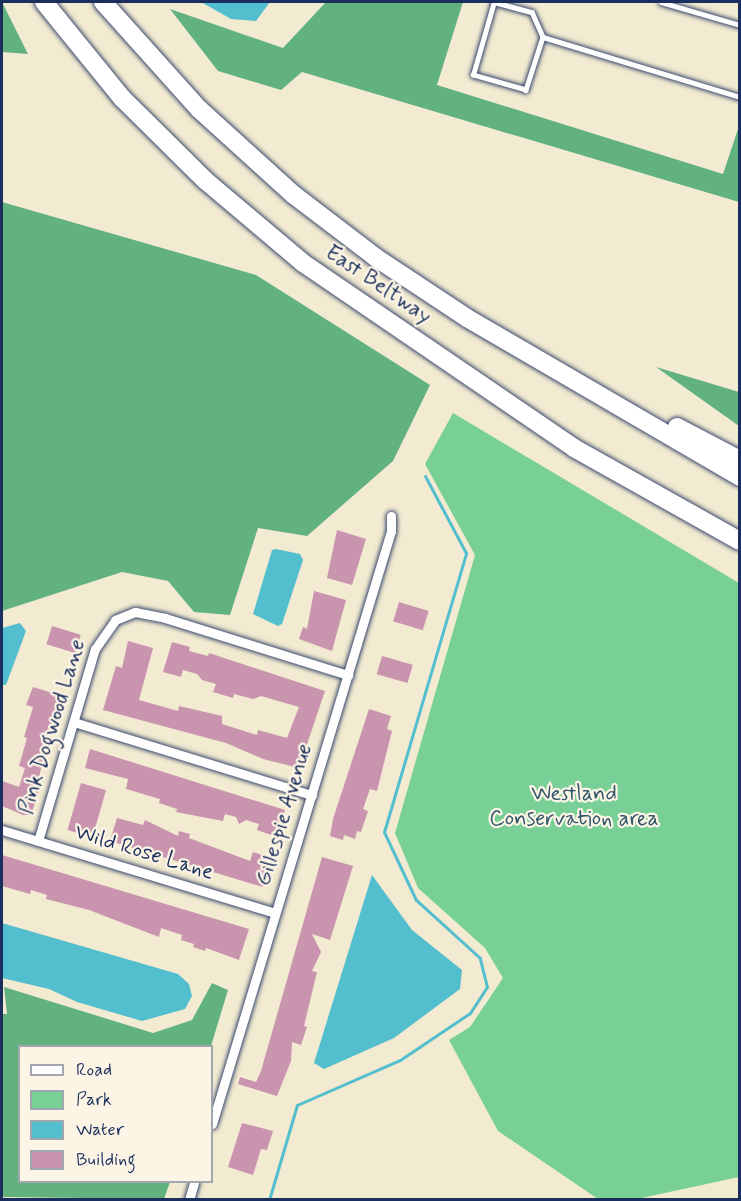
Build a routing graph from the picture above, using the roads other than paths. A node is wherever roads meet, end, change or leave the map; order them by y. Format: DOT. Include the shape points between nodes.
graph roads {
  1 [pos="44,2"];
  2 [pos="102,2"];
  3 [pos="661,2"];
  4 [pos="740,25"];
  5 [pos="543,37"];
  6 [pos="740,98"];
  7 [pos="550,367"];
  8 [pos="574,448"];
  9 [pos="740,460"];
  10 [pos="740,477"];
  11 [pos="391,516"];
  12 [pos="740,542"];
  13 [pos="740,550"];
  14 [pos="348,675"];
  15 [pos="74,722"];
  16 [pos="312,795"];
  17 [pos="2,830"];
  18 [pos="38,842"];
  19 [pos="275,913"];
  20 [pos="213,1121"];
  21 [pos="194,1183"];
  22 [pos="189,1200"];
  1 -- 8 [label="highway, East Beltway" via="122,98 206,181 303,263"];
  2 -- 7 [label="highway, East Beltway" via="199,109 294,195 399,274"];
  3 -- 4 [label="lane"];
  5 -- 5 [label="lane" via="526,90 473,75 494,2 532,12"];
  5 -- 6 [label="lane"];
  7 -- 9 [label="highway" via="598,387"];
  7 -- 10 [label="highway, East Beltway"];
  8 -- 12 [label="highway, East Beltway"];
  8 -- 13 [label="highway"];
  11 -- 14 [label="street, Gillespie Avenue" via="391,531"];
  14 -- 15 [label="street, Pink Dogwood Lane" via="135,612 115,620 103,633"];
  14 -- 16 [label="street, Gillespie Avenue"];
  15 -- 16 [label="street"];
  15 -- 18 [label="street, Pink Dogwood Lane"];
  16 -- 19 [label="street, Gillespie Avenue"];
  17 -- 18 [label="street, Wild Rose Lane"];
  18 -- 19 [label="street, Wild Rose Lane"];
  19 -- 20 [label="street, Gillespie Avenue"];
  21 -- 22 [label="street"];
}
